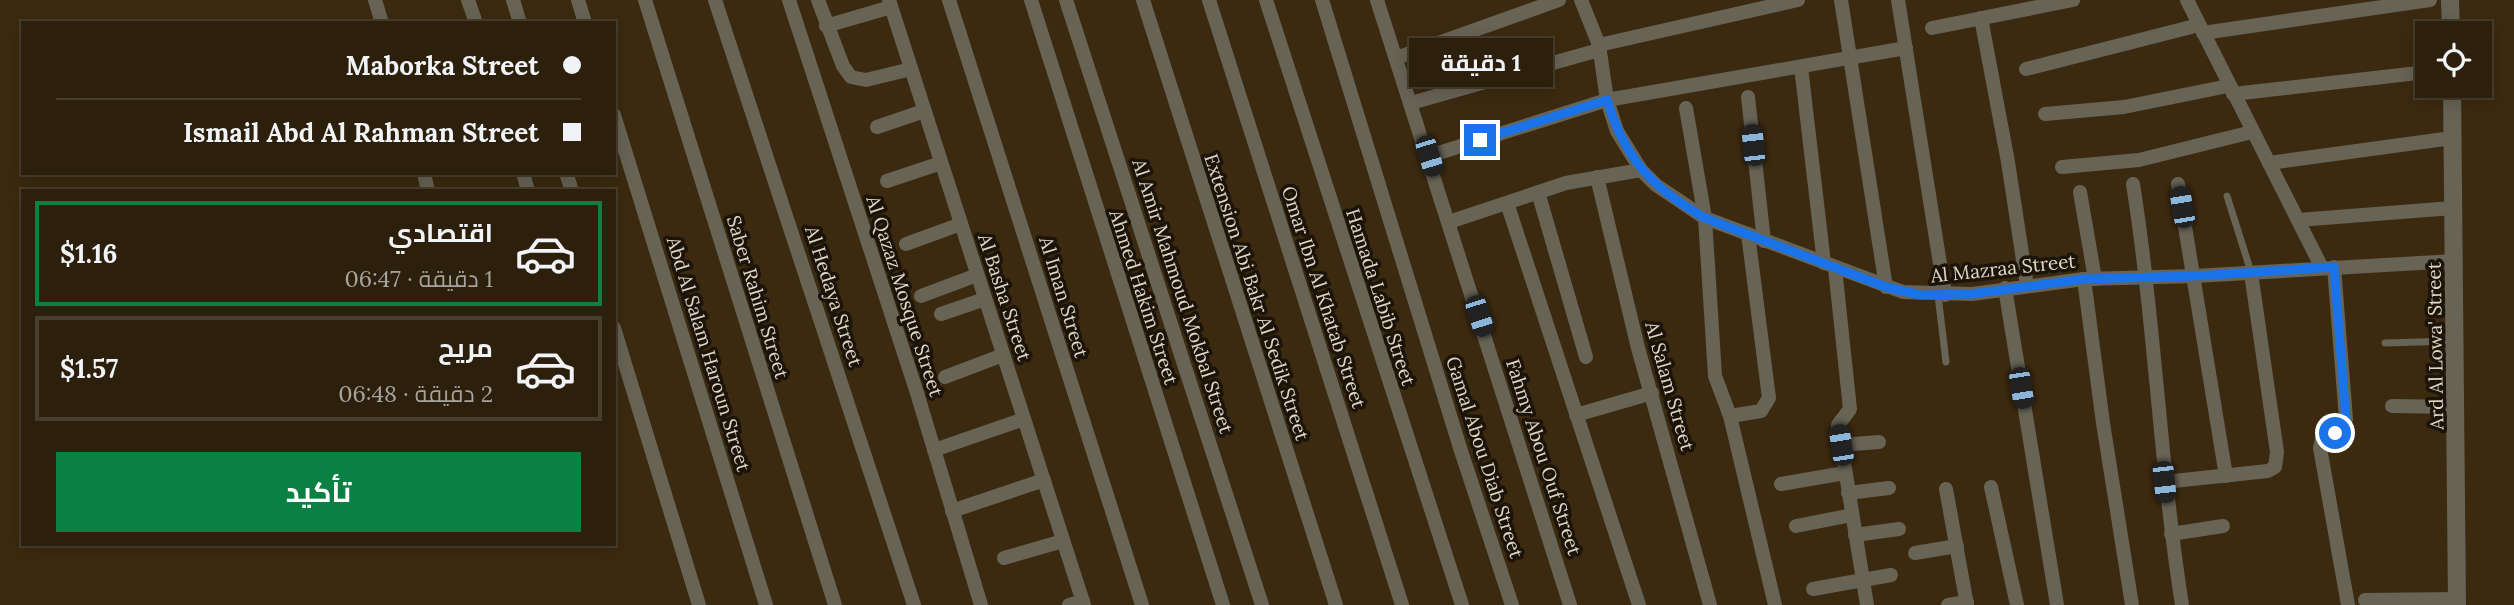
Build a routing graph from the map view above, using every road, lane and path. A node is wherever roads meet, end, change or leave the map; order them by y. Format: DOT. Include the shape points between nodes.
graph roads {
  1 [pos="375,0"];
  2 [pos="468,0"];
  3 [pos="513,0"];
  4 [pos="578,0"];
  5 [pos="645,0"];
  6 [pos="715,0"];
  7 [pos="789,0"];
  8 [pos="818,0"];
  9 [pos="949,0"];
  10 [pos="1031,0"];
  11 [pos="1066,0"];
  12 [pos="1143,0"];
  13 [pos="1209,0"];
  14 [pos="1266,0"];
  15 [pos="1322,0"];
  16 [pos="1559,0"];
  17 [pos="1581,0"];
  18 [pos="1798,0"];
  19 [pos="1842,0"];
  20 [pos="1898,0"];
  21 [pos="2073,0"];
  22 [pos="2187,0"];
  23 [pos="2430,0"];
  24 [pos="2450,0"];
  25 [pos="1382,2"];
  26 [pos="890,3"];
  27 [pos="1981,18"];
  28 [pos="381,21"];
  29 [pos="475,21"];
  30 [pos="519,21"];
  31 [pos="584,21"];
  32 [pos="2451,21"];
  33 [pos="826,26"];
  34 [pos="1932,28"];
  35 [pos="2201,29"];
  36 [pos="1599,48"];
  37 [pos="1906,48"];
  38 [pos="1396,58"];
  39 [pos="1852,58"];
  40 [pos="1801,67"];
  41 [pos="911,69"];
  42 [pos="2026,69"];
  43 [pos="2415,73"];
  44 [pos="2230,90"];
  45 [pos="1748,97"];
  46 [pos="2452,98"];
  47 [pos="1607,100"];
  48 [pos="1411,103"];
  49 [pos="1686,108"];
  50 [pos="925,111"];
  51 [pos="2045,114"];
  52 [pos="616,121"];
  53 [pos="877,127"];
  54 [pos="2252,132"];
  55 [pos="2452,138"];
  56 [pos="1429,156"];
  57 [pos="941,163"];
  58 [pos="2269,163"];
  59 [pos="2062,167"];
  60 [pos="1641,170"];
  61 [pos="1597,177"];
  62 [pos="887,181"];
  63 [pos="2133,184"];
  64 [pos="2178,184"];
  65 [pos="1538,192"];
  66 [pos="2080,192"];
  67 [pos="2227,196"];
  68 [pos="1507,203"];
  69 [pos="2453,208"];
  70 [pos="1705,218"];
  71 [pos="2298,220"];
  72 [pos="1449,222"];
  73 [pos="961,224"];
  74 [pos="1748,234"];
  75 [pos="1764,240"];
  76 [pos="906,244"];
  77 [pos="2454,261"];
  78 [pos="1830,266"];
  79 [pos="2328,268"];
  80 [pos="2251,273"];
  81 [pos="978,275"];
  82 [pos="2196,276"];
  83 [pos="2148,278"];
  84 [pos="2089,279"];
  85 [pos="2027,286"];
  86 [pos="1886,287"];
  87 [pos="2005,288"];
  88 [pos="1941,295"];
  89 [pos="921,296"];
  90 [pos="985,299"];
  91 [pos="941,314"];
  92 [pos="616,335"];
  93 [pos="2456,341"];
  94 [pos="2385,343"];
  95 [pos="1003,355"];
  96 [pos="1586,357"];
  97 [pos="1946,362"];
  98 [pos="946,377"];
  99 [pos="1652,393"];
  100 [pos="2392,406"];
  101 [pos="2457,407"];
  102 [pos="1576,415"];
  103 [pos="1730,416"];
  104 [pos="1024,419"];
  105 [pos="1879,442"];
  106 [pos="1841,445"];
  107 [pos="934,450"];
  108 [pos="1845,473"];
  109 [pos="2226,476"];
  110 [pos="1044,480"];
  111 [pos="2164,482"];
  112 [pos="1782,484"];
  113 [pos="1991,486"];
  114 [pos="1889,488"];
  115 [pos="1946,489"];
  116 [pos="1848,493"];
  117 [pos="952,511"];
  118 [pos="1852,515"];
  119 [pos="1796,526"];
  120 [pos="2223,526"];
  121 [pos="1899,529"];
  122 [pos="2171,534"];
  123 [pos="1855,535"];
  124 [pos="1063,541"];
  125 [pos="1956,546"];
  126 [pos="1915,553"];
  127 [pos="1004,558"];
  128 [pos="1891,575"];
  129 [pos="1863,580"];
  130 [pos="1813,589"];
  131 [pos="2365,600"];
  132 [pos="2458,602"];
  133 [pos="1079,604"];
  134 [pos="1967,604"];
  135 [pos="699,605"];
  136 [pos="766,605"];
  137 [pos="835,605"];
  138 [pos="914,605"];
  139 [pos="981,605"];
  140 [pos="1142,605"];
  141 [pos="1223,605"];
  142 [pos="1262,605"];
  143 [pos="1336,605"];
  144 [pos="1402,605"];
  145 [pos="1462,605"];
  146 [pos="1513,605"];
  147 [pos="1570,605"];
  148 [pos="1639,605"];
  149 [pos="1710,605"];
  150 [pos="1775,605"];
  151 [pos="1867,605"];
  152 [pos="1948,605"];
  153 [pos="2017,605"];
  154 [pos="2057,605"];
  155 [pos="2132,605"];
  156 [pos="2182,605"];
  157 [pos="2348,605"];
  1 -- 28 [label="street"];
  2 -- 29 [label="street"];
  3 -- 30 [label="street"];
  4 -- 31 [label="street"];
  5 -- 137 [label="street, Saber Rahim Street"];
  6 -- 138 [label="street, Al Hedaya Street"];
  7 -- 107 [label="street, Al Qazaz Mosque Street"];
  8 -- 33 [label="street"];
  9 -- 140 [label="street, Al Iman Street"];
  10 -- 141 [label="street, Ahmed Hakim Street"];
  11 -- 142 [label="street, Al Amir Mahmoud Mokbal Street"];
  12 -- 143 [label="street, Extension Abi Bakr Al Sedik Street"];
  13 -- 144 [label="street, Omar Ibn Al Khatab Street"];
  14 -- 145 [label="street, Hamada Labib Street"];
  15 -- 146 [label="street, Gamal Abou Diab Street"];
  16 -- 38 [label="street"];
  17 -- 36 [label="street, Al Mazraa Street"];
  18 -- 36 [label="street"];
  19 -- 39 [label="street"];
  20 -- 37 [label="street"];
  21 -- 27 [label="street"];
  22 -- 35 [label="street"];
  23 -- 35 [label="street"];
  24 -- 32 [label="street"];
  25 -- 38 [label="street, Fahmy Abou Ouf Street"];
  26 -- 33 [label="street"];
  26 -- 41 [label="street, Al Basha Street"];
  27 -- 34 [label="street"];
  27 -- 85 [label="street"];
  33 -- 41 [label="street" via="851,78 866,80"];
  35 -- 42 [label="street"];
  35 -- 44 [label="street"];
  36 -- 47 [label="street, Al Mazraa Street"];
  36 -- 48 [label="street"];
  37 -- 39 [label="street"];
  37 -- 88 [label="street"];
  38 -- 48 [label="street, Fahmy Abou Ouf Street"];
  39 -- 40 [label="street"];
  39 -- 86 [label="street"];
  40 -- 47 [label="street"];
  40 -- 78 [label="street"];
  41 -- 50 [label="street, Al Basha Street"];
  43 -- 44 [label="street"];
  44 -- 51 [label="street"];
  44 -- 54 [label="street"];
  45 -- 75 [label="street"];
  46 -- 55 [label="street, Ard Al Lowa' Street"];
  47 -- 56 [label="street"];
  47 -- 60 [label="street, Al Mazraa Street" via="1617,131"];
  48 -- 56 [label="street, Fahmy Abou Ouf Street"];
  49 -- 70 [label="street"];
  50 -- 53 [label="street"];
  50 -- 57 [label="street, Al Basha Street"];
  52 -- 136 [label="street, Abd Al Salam Haroun Street"];
  54 -- 58 [label="street"];
  54 -- 59 [label="street" via="2139,160"];
  55 -- 58 [label="street"];
  55 -- 69 [label="street, Ard Al Lowa' Street"];
  56 -- 72 [label="street, Fahmy Abou Ouf Street"];
  57 -- 62 [label="street"];
  57 -- 73 [label="street, Al Basha Street"];
  58 -- 71 [label="street"];
  60 -- 61 [label="street"];
  60 -- 70 [label="street, Al Mazraa Street" via="1679,204"];
  61 -- 65 [label="street"];
  61 -- 99 [label="street, Al Salam Street"];
  63 -- 83 [label="street"];
  64 -- 82 [label="street"];
  65 -- 68 [label="street"];
  65 -- 96 [label="street"];
  66 -- 84 [label="street"];
  67 -- 80 [label="lane"];
  68 -- 72 [label="street"];
  68 -- 102 [label="street"];
  69 -- 71 [label="street"];
  69 -- 77 [label="street, Ard Al Lowa' Street"];
  70 -- 74 [label="street, Al Mazraa Street"];
  70 -- 103 [label="street" via="1715,376"];
  71 -- 79 [label="street"];
  72 -- 147 [label="street, Fahmy Abou Ouf Street"];
  73 -- 76 [label="street"];
  73 -- 81 [label="street, Al Basha Street"];
  74 -- 75 [label="street, Al Mazraa Street"];
  74 -- 103 [label="street" via="1769,397 1761,411"];
  75 -- 78 [label="street, Al Mazraa Street"];
  77 -- 79 [label="street, Al Mazraa Street"];
  77 -- 93 [label="street, Ard Al Lowa' Street"];
  78 -- 86 [label="street, Al Mazraa Street"];
  78 -- 106 [label="street" via="1850,409 1838,422"];
  79 -- 80 [label="street, Al Mazraa Street"];
  79 -- 157 [label="street" via="2346,419 2341,430 2322,439 2320,448"];
  80 -- 82 [label="street, Al Mazraa Street"];
  80 -- 109 [label="street" via="2277,452 2275,467 2269,471"];
  81 -- 89 [label="street"];
  81 -- 90 [label="street, Al Basha Street"];
  82 -- 83 [label="street, Al Mazraa Street"];
  82 -- 109 [label="street"];
  83 -- 84 [label="street, Al Mazraa Street"];
  83 -- 111 [label="street"];
  84 -- 85 [label="street, Al Mazraa Street"];
  84 -- 155 [label="street" via="2106,448"];
  85 -- 87 [label="street, Al Mazraa Street"];
  86 -- 88 [label="street, Al Mazraa Street"];
  87 -- 88 [label="street, Al Mazraa Street"];
  87 -- 154 [label="street"];
  88 -- 97 [label="lane"];
  90 -- 91 [label="street"];
  90 -- 95 [label="street, Al Basha Street"];
  92 -- 135 [label="street"];
  93 -- 94 [label="lane"];
  93 -- 101 [label="street, Ard Al Lowa' Street"];
  95 -- 98 [label="street"];
  95 -- 104 [label="street, Al Basha Street"];
  99 -- 102 [label="street"];
  99 -- 149 [label="street, Al Salam Street"];
  100 -- 101 [label="street"];
  101 -- 132 [label="street, Ard Al Lowa' Street"];
  102 -- 148 [label="street"];
  103 -- 150 [label="street"];
  104 -- 107 [label="street"];
  104 -- 110 [label="street, Al Basha Street"];
  105 -- 106 [label="street"];
  106 -- 108 [label="street"];
  107 -- 117 [label="street, Al Qazaz Mosque Street"];
  108 -- 112 [label="street"];
  108 -- 116 [label="street"];
  109 -- 111 [label="street"];
  110 -- 117 [label="street"];
  110 -- 124 [label="street, Al Basha Street"];
  111 -- 122 [label="street"];
  113 -- 153 [label="street"];
  114 -- 116 [label="street"];
  115 -- 125 [label="street"];
  116 -- 118 [label="street"];
  117 -- 139 [label="street, Al Qazaz Mosque Street"];
  118 -- 119 [label="street"];
  118 -- 123 [label="street"];
  120 -- 122 [label="street"];
  121 -- 123 [label="street"];
  122 -- 156 [label="street"];
  123 -- 129 [label="street"];
  124 -- 127 [label="street"];
  124 -- 133 [label="street, Al Basha Street"];
  125 -- 126 [label="street"];
  125 -- 134 [label="street"];
  128 -- 129 [label="street"];
  129 -- 130 [label="street"];
  129 -- 151 [label="street"];
  131 -- 132 [label="street"];
  134 -- 152 [label="street"];
}
